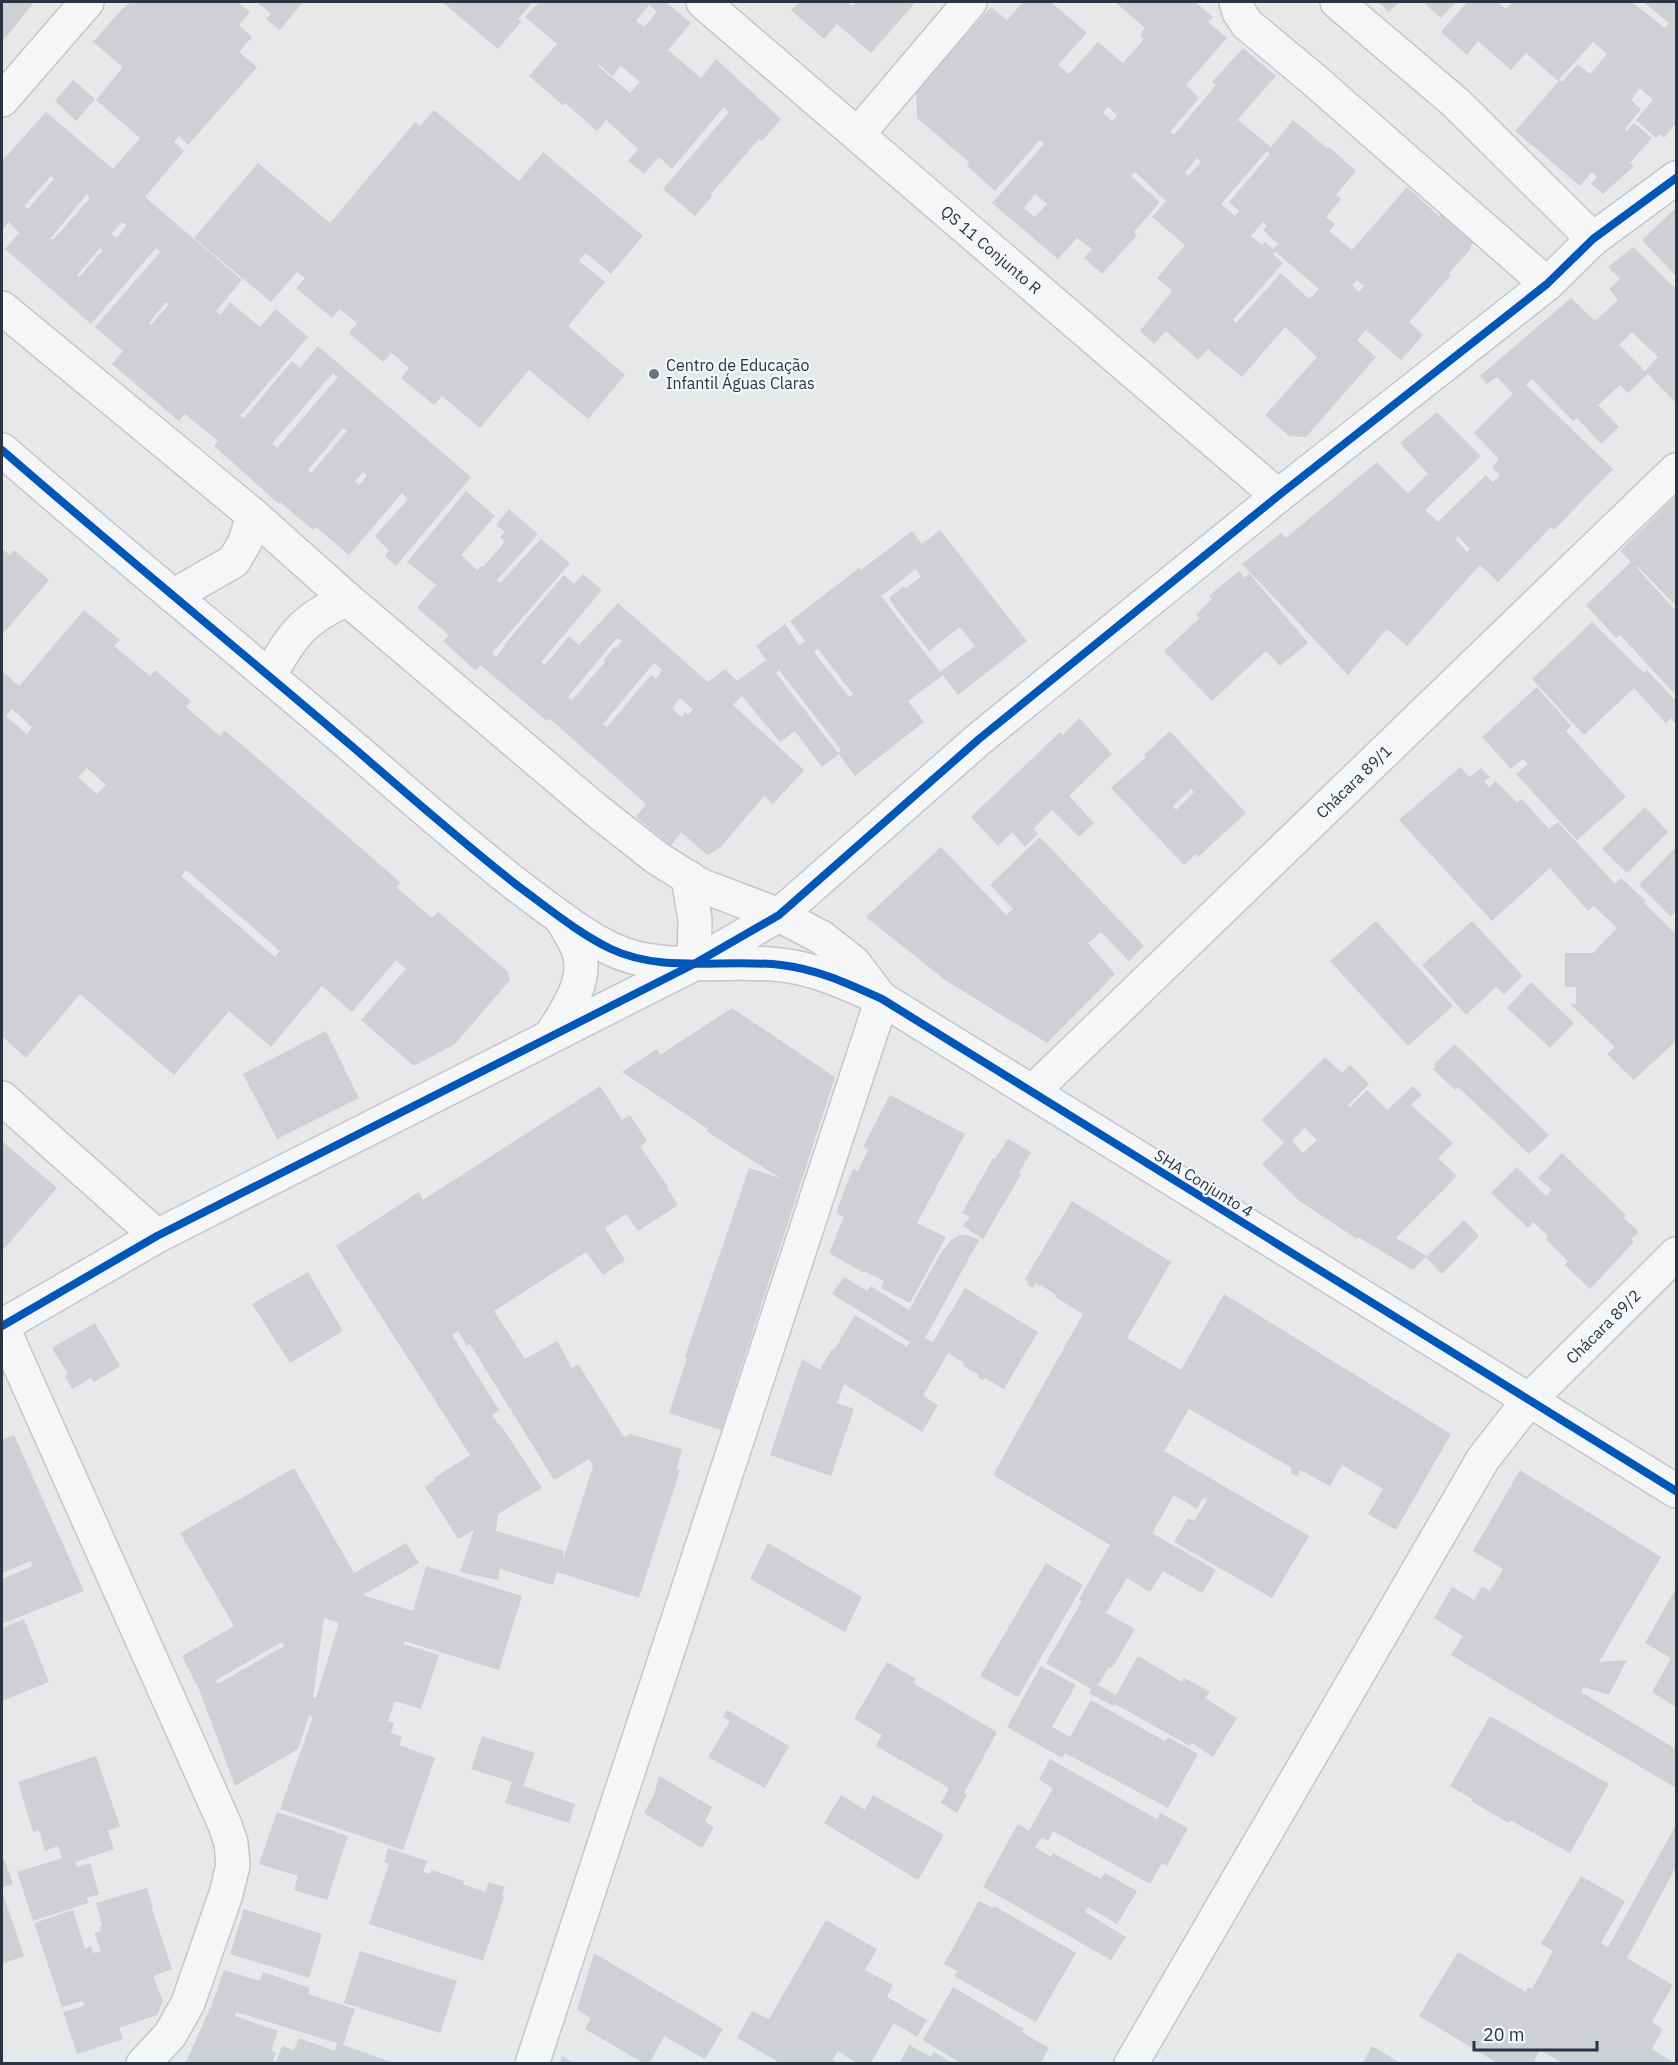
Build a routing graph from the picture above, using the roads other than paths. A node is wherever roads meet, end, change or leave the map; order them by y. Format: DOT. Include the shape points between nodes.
graph roads {
  1 [pos="87,2"];
  2 [pos="703,2"];
  3 [pos="970,2"];
  4 [pos="1236,2"];
  5 [pos="1337,2"];
  6 [pos="2,100"];
  7 [pos="858,134"];
  8 [pos="1677,177"];
  9 [pos="1593,239"];
  10 [pos="1547,284"];
  11 [pos="2,308"];
  12 [pos="2,450"];
  13 [pos="1677,470"];
  14 [pos="1278,496"];
  15 [pos="253,515"];
  16 [pos="173,596"];
  17 [pos="347,599"];
  18 [pos="269,676"];
  19 [pos="688,877"];
  20 [pos="779,915"];
  21 [pos="561,918"];
  22 [pos="694,964"];
  23 [pos="882,999"];
  24 [pos="551,1035"];
  25 [pos="1032,1092"];
  26 [pos="2,1098"];
  27 [pos="157,1236"];
  28 [pos="1677,1254"];
  29 [pos="2,1326"];
  30 [pos="1528,1400"];
  31 [pos="1677,1491"];
  32 [pos="143,2064"];
  33 [pos="532,2064"];
  34 [pos="1131,2064"];
  1 -- 6 [label="street"];
  2 -- 7 [label="street, QS 11 Conjunto R"];
  3 -- 7 [label="street"];
  4 -- 10 [label="street" via="1247,24"];
  5 -- 9 [label="street" via="1455,102"];
  7 -- 14 [label="street, QS 11 Conjunto R"];
  8 -- 9 [label="street"];
  9 -- 10 [label="street"];
  10 -- 14 [label="street"];
  11 -- 15 [label="street, SHA Conjunto 4"];
  12 -- 16 [label="street, SHA Conjunto 4"];
  13 -- 25 [label="street, Chácara 89/1"];
  14 -- 20 [label="street" via="979,739"];
  15 -- 16 [label="street" via="234,561"];
  15 -- 17 [label="street, SHA Conjunto 4"];
  16 -- 18 [label="street, SHA Conjunto 4"];
  17 -- 18 [label="street" via="304,624"];
  17 -- 19 [label="street, SHA Conjunto 4" via="596,810"];
  18 -- 21 [label="street, SHA Conjunto 4" via="469,848"];
  19 -- 20 [label="street, SHA Conjunto 4"];
  19 -- 22 [label="street" via="695,919"];
  20 -- 22 [label="street"];
  20 -- 23 [label="street, SHA Conjunto 4" via="821,937 854,963"];
  21 -- 22 [label="street, SHA Conjunto 4" via="611,949 636,959"];
  21 -- 24 [label="street" via="580,954 579,980 572,1004"];
  22 -- 23 [label="street, SHA Conjunto 4" via="766,963 809,969"];
  22 -- 24 [label="street"];
  23 -- 25 [label="street, SHA Conjunto 4"];
  23 -- 33 [label="street"];
  24 -- 27 [label="street"];
  25 -- 30 [label="street, SHA Conjunto 4"];
  26 -- 27 [label="street"];
  27 -- 29 [label="street"];
  28 -- 30 [label="street, Chácara 89/2"];
  29 -- 32 [label="street" via="231,1843 232,1865 226,1894 188,2003 170,2035"];
  30 -- 31 [label="street, SHA Conjunto 4"];
  30 -- 34 [label="street, Chácara 89/2" via="1483,1459"];
}
